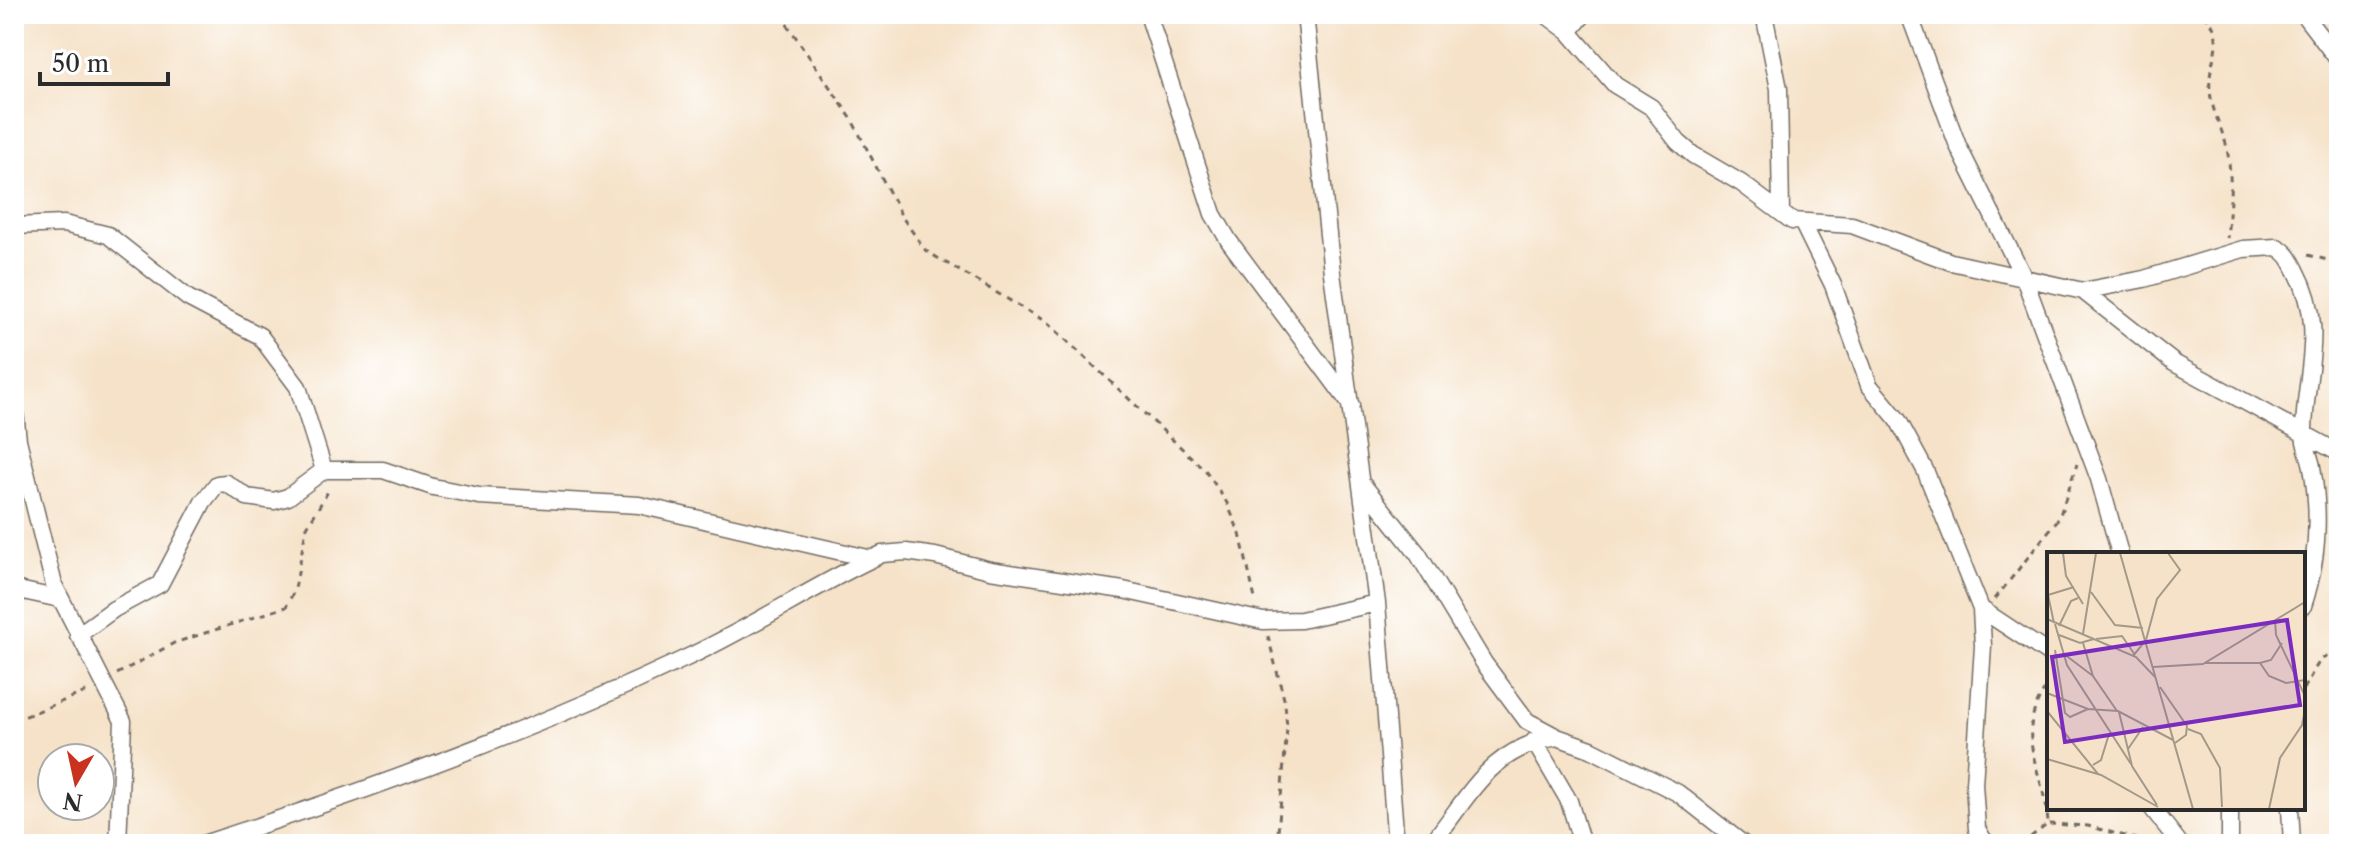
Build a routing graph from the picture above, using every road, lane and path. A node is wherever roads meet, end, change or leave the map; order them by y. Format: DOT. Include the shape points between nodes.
graph roads {
  1 [pos="780,14"];
  2 [pos="1148,14"];
  3 [pos="1305,14"];
  4 [pos="1545,14"];
  5 [pos="1584,14"];
  6 [pos="1764,14"];
  7 [pos="2204,14"];
  8 [pos="2303,14"];
  9 [pos="1910,15"];
  10 [pos="1569,32"];
  11 [pos="2339,61"];
  12 [pos="1781,213"];
  13 [pos="1803,224"];
  14 [pos="14,226"];
  15 [pos="2283,249"];
  16 [pos="2226,254"];
  17 [pos="2339,263"];
  18 [pos="2024,278"];
  19 [pos="14,290"];
  20 [pos="2083,291"];
  21 [pos="14,300"];
  22 [pos="14,403"];
  23 [pos="1352,407"];
  24 [pos="2303,435"];
  25 [pos="2086,446"];
  26 [pos="2339,453"];
  27 [pos="332,471"];
  28 [pos="1362,484"];
  29 [pos="2119,552"];
  30 [pos="872,559"];
  31 [pos="14,589"];
  32 [pos="60,599"];
  33 [pos="2305,600"];
  34 [pos="1377,603"];
  35 [pos="1983,611"];
  36 [pos="1263,621"];
  37 [pos="78,635"];
  38 [pos="2339,645"];
  39 [pos="2047,653"];
  40 [pos="104,683"];
  41 [pos="2047,686"];
  42 [pos="2305,686"];
  43 [pos="14,721"];
  44 [pos="1557,737"];
  45 [pos="1534,741"];
  46 [pos="2154,810"];
  47 [pos="2230,810"];
  48 [pos="2290,810"];
  49 [pos="2048,824"];
  50 [pos="118,844"];
  51 [pos="203,844"];
  52 [pos="1277,844"];
  53 [pos="1396,844"];
  54 [pos="1431,844"];
  55 [pos="1582,844"];
  56 [pos="1743,844"];
  57 [pos="1986,844"];
  58 [pos="2021,844"];
  59 [pos="2154,844"];
  60 [pos="2180,844"];
  61 [pos="2230,844"];
  62 [pos="2292,844"];
  1 -- 36 [label="path" via="851,118 902,217 926,251 1048,323 1206,471 1240,534 1251,592"];
  2 -- 23 [label="street" via="1213,214"];
  3 -- 23 [label="street"];
  4 -- 10 [label="street"];
  5 -- 10 [label="street"];
  6 -- 12 [label="street" via="1779,89"];
  7 -- 16 [label="path" via="2219,37 2210,93 2227,147 2231,183"];
  8 -- 11 [label="street"];
  9 -- 18 [label="street" via="1958,146"];
  10 -- 12 [label="street" via="1615,85 1660,116 1685,148"];
  12 -- 13 [label="street"];
  13 -- 18 [label="street" via="1852,225 1951,262"];
  13 -- 35 [label="street" via="1833,285 1869,385 1898,420 1925,470"];
  14 -- 27 [label="street" via="64,224 108,235 188,298 260,336 298,387"];
  15 -- 16 [label="street" via="2269,246"];
  15 -- 17 [label="path"];
  15 -- 24 [label="street" via="2308,291 2314,320"];
  16 -- 20 [label="street"];
  18 -- 20 [label="street"];
  18 -- 25 [label="street"];
  19 -- 21 [label="street"];
  20 -- 24 [label="street" via="2174,363"];
  22 -- 32 [label="street" via="18,440"];
  23 -- 28 [label="street"];
  24 -- 26 [label="street"];
  24 -- 33 [label="street" via="2315,492 2316,549"];
  25 -- 29 [label="street"];
  25 -- 35 [label="path" via="2059,518"];
  27 -- 30 [label="street" via="399,472 433,487 479,496 639,505"];
  27 -- 37 [label="street" via="274,501 217,484 160,584"];
  27 -- 40 [label="path" via="306,529 295,589 286,607 174,643"];
  28 -- 34 [label="street"];
  28 -- 44 [label="street" via="1418,554 1484,663 1527,721"];
  30 -- 36 [label="street" via="906,552 935,556"];
  30 -- 51 [label="street" via="687,658 578,707 345,797"];
  31 -- 32 [label="street"];
  32 -- 37 [label="street"];
  34 -- 36 [label="street" via="1327,616"];
  34 -- 53 [label="street"];
  35 -- 39 [label="street"];
  35 -- 57 [label="street" via="1974,784 1977,829"];
  36 -- 52 [label="path" via="1287,728"];
  37 -- 40 [label="street"];
  38 -- 42 [label="path" via="2319,662"];
  40 -- 43 [label="path"];
  40 -- 50 [label="street" via="118,706 125,737"];
  41 -- 49 [label="path" via="2029,735"];
  44 -- 45 [label="street"];
  44 -- 56 [label="street" via="1678,793"];
  45 -- 54 [label="street" via="1501,757"];
  45 -- 55 [label="street" via="1569,801"];
  46 -- 60 [label="street"];
  47 -- 61 [label="street"];
  48 -- 62 [label="street"];
  49 -- 58 [label="path"];
  49 -- 59 [label="path" via="2088,826"];
}
